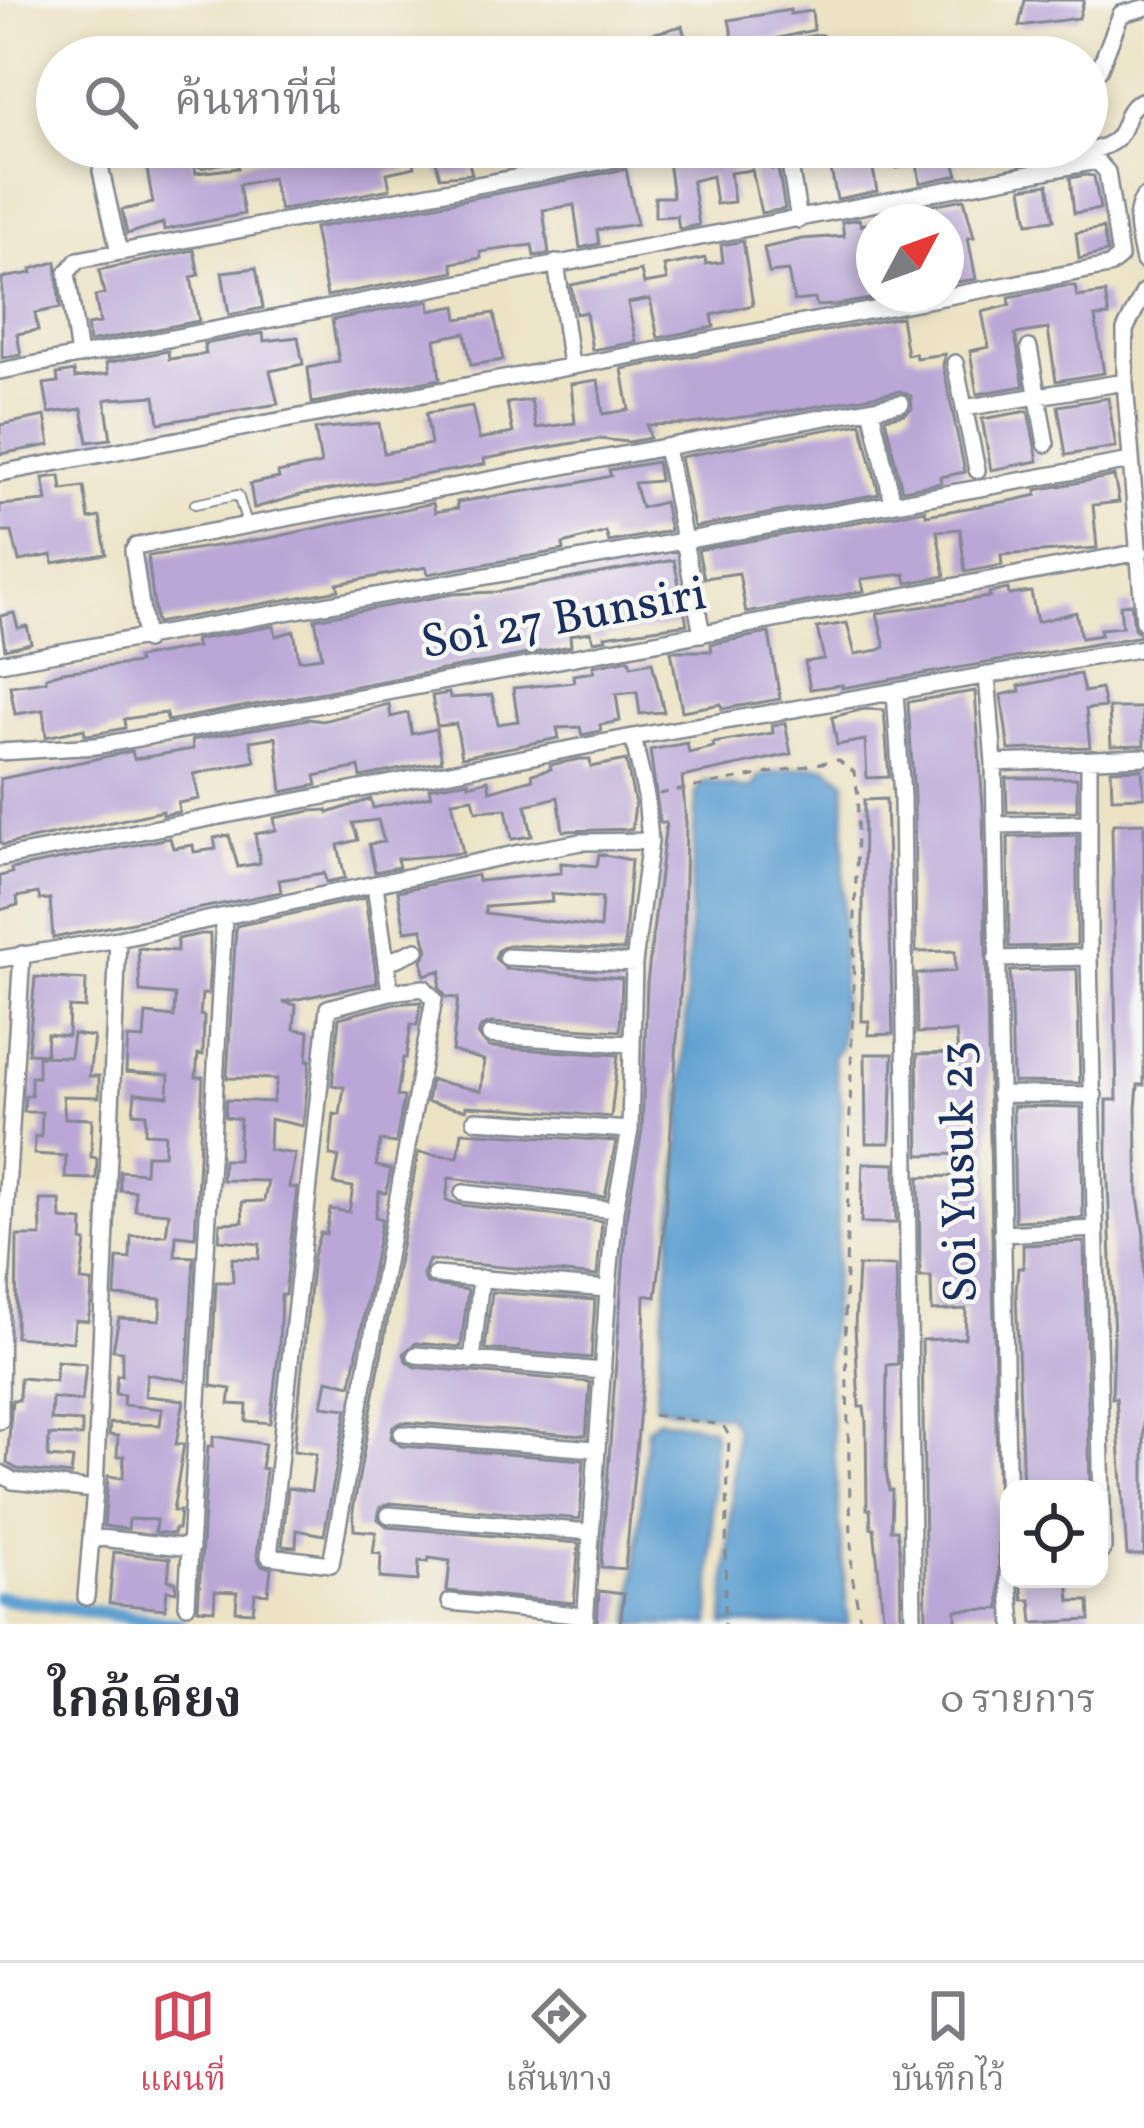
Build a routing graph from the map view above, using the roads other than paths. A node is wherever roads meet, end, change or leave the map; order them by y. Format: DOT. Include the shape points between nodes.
graph roads {
  1 [pos="1144,8"];
  2 [pos="1108,47"];
  3 [pos="1144,100"];
  4 [pos="1108,145"];
  5 [pos="531,168"];
  6 [pos="557,168"];
  7 [pos="790,168"];
  8 [pos="1062,168"];
  9 [pos="1103,168"];
  10 [pos="101,171"];
  11 [pos="532,174"];
  12 [pos="1144,197"];
  13 [pos="799,220"];
  14 [pos="119,252"];
  15 [pos="1144,261"];
  16 [pos="556,263"];
  17 [pos="1144,292"];
  18 [pos="1029,348"];
  19 [pos="79,356"];
  20 [pos="955,363"];
  21 [pos="571,365"];
  22 [pos="0,371"];
  23 [pos="1125,382"];
  24 [pos="1037,397"];
  25 [pos="901,403"];
  26 [pos="871,409"];
  27 [pos="964,409"];
  28 [pos="1046,444"];
  29 [pos="666,447"];
  30 [pos="1131,461"];
  31 [pos="976,470"];
  32 [pos="0,473"];
  33 [pos="893,503"];
  34 [pos="195,504"];
  35 [pos="247,524"];
  36 [pos="687,542"];
  37 [pos="1140,552"];
  38 [pos="1144,622"];
  39 [pos="702,634"];
  40 [pos="146,640"];
  41 [pos="1144,648"];
  42 [pos="0,663"];
  43 [pos="987,675"];
  44 [pos="895,692"];
  45 [pos="633,737"];
  46 [pos="0,752"];
  47 [pos="1144,757"];
  48 [pos="1089,762"];
  49 [pos="994,764"];
  50 [pos="1089,823"];
  51 [pos="994,825"];
  52 [pos="650,841"];
  53 [pos="0,858"];
  54 [pos="375,885"];
  55 [pos="224,917"];
  56 [pos="118,939"];
  57 [pos="416,950"];
  58 [pos="22,954"];
  59 [pos="507,957"];
  60 [pos="1089,957"];
  61 [pos="0,959"];
  62 [pos="996,959"];
  63 [pos="386,963"];
  64 [pos="634,963"];
  65 [pos="390,992"];
  66 [pos="490,1035"];
  67 [pos="629,1044"];
  68 [pos="999,1094"];
  69 [pos="1094,1095"];
  70 [pos="476,1120"];
  71 [pos="630,1130"];
  72 [pos="463,1193"];
  73 [pos="615,1210"];
  74 [pos="1094,1229"];
  75 [pos="1001,1234"];
  76 [pos="435,1275"];
  77 [pos="481,1279"];
  78 [pos="608,1289"];
  79 [pos="416,1355"];
  80 [pos="472,1361"];
  81 [pos="603,1371"];
  82 [pos="0,1421"];
  83 [pos="402,1434"];
  84 [pos="595,1449"];
  85 [pos="0,1473"];
  86 [pos="1006,1480"];
  87 [pos="1100,1480"];
  88 [pos="95,1490"];
  89 [pos="389,1516"];
  90 [pos="590,1532"];
  91 [pos="91,1537"];
  92 [pos="191,1548"];
  93 [pos="1010,1588"];
  94 [pos="86,1598"];
  95 [pos="450,1601"];
  96 [pos="188,1606"];
  97 [pos="586,1620"];
  98 [pos="913,1624"];
  99 [pos="1013,1624"];
  1 -- 2 [label="street" via="1121,14"];
  3 -- 4 [label="street"];
  5 -- 11 [label="street"];
  6 -- 11 [label="street"];
  7 -- 13 [label="street"];
  8 -- 13 [label="street"];
  9 -- 21 [label="street" via="1120,257 1109,266"];
  10 -- 14 [label="street"];
  11 -- 14 [label="street"];
  12 -- 15 [label="street" via="1136,222"];
  13 -- 16 [label="street"];
  14 -- 19 [label="street" via="69,267"];
  16 -- 19 [label="street"];
  16 -- 21 [label="street"];
  17 -- 23 [label="street" via="1126,331"];
  18 -- 24 [label="street"];
  19 -- 22 [label="street"];
  20 -- 27 [label="street"];
  21 -- 32 [label="street"];
  23 -- 24 [label="street"];
  23 -- 30 [label="street"];
  24 -- 27 [label="street"];
  24 -- 28 [label="street"];
  25 -- 26 [label="street"];
  26 -- 29 [label="street"];
  26 -- 33 [label="street"];
  27 -- 31 [label="street"];
  29 -- 35 [label="street"];
  29 -- 36 [label="street"];
  30 -- 33 [label="street"];
  30 -- 37 [label="street"];
  33 -- 36 [label="street"];
  34 -- 35 [label="lane" via="238,495"];
  35 -- 40 [label="street" via="134,548"];
  36 -- 39 [label="street"];
  36 -- 40 [label="street"];
  37 -- 38 [label="street"];
  37 -- 39 [label="street, Soi 27 Bunsiri"];
  39 -- 46 [label="street, Soi 27 Bunsiri" via="96,746"];
  40 -- 42 [label="street"];
  41 -- 43 [label="street"];
  43 -- 44 [label="street"];
  43 -- 49 [label="street, Soi Yusuk 23"];
  44 -- 45 [label="street"];
  44 -- 98 [label="street"];
  45 -- 52 [label="street"];
  45 -- 53 [label="street"];
  47 -- 48 [label="street"];
  48 -- 49 [label="street"];
  48 -- 50 [label="street"];
  49 -- 51 [label="street, Soi Yusuk 23"];
  50 -- 51 [label="street"];
  50 -- 60 [label="street"];
  51 -- 62 [label="street, Soi Yusuk 23"];
  52 -- 54 [label="street" via="580,842"];
  52 -- 64 [label="street"];
  54 -- 55 [label="street"];
  54 -- 63 [label="street"];
  55 -- 56 [label="street"];
  55 -- 92 [label="street"];
  56 -- 58 [label="street"];
  56 -- 88 [label="street"];
  57 -- 63 [label="street"];
  58 -- 61 [label="street"];
  58 -- 82 [label="street"];
  59 -- 64 [label="street"];
  60 -- 62 [label="street"];
  60 -- 69 [label="street"];
  62 -- 68 [label="street, Soi Yusuk 23"];
  63 -- 65 [label="street"];
  64 -- 67 [label="street"];
  65 -- 65 [label="street" via="424,988 434,999 332,1564 268,1556 328,1008"];
  66 -- 67 [label="street"];
  67 -- 71 [label="street"];
  68 -- 69 [label="street"];
  68 -- 75 [label="street, Soi Yusuk 23"];
  69 -- 74 [label="street"];
  70 -- 71 [label="street"];
  71 -- 73 [label="street"];
  72 -- 73 [label="street"];
  73 -- 78 [label="street"];
  74 -- 75 [label="street"];
  74 -- 87 [label="street"];
  75 -- 86 [label="street, Soi Yusuk 23"];
  76 -- 77 [label="street"];
  77 -- 78 [label="street"];
  77 -- 80 [label="street"];
  78 -- 81 [label="street"];
  79 -- 80 [label="street"];
  80 -- 81 [label="street"];
  81 -- 84 [label="street"];
  83 -- 84 [label="street"];
  84 -- 90 [label="street"];
  85 -- 88 [label="street"];
  88 -- 91 [label="street"];
  89 -- 90 [label="street"];
  90 -- 97 [label="street"];
  91 -- 92 [label="street"];
  91 -- 94 [label="street"];
  92 -- 96 [label="street"];
  93 -- 99 [label="street, Soi Yusuk 23"];
  95 -- 97 [label="street"];
}
